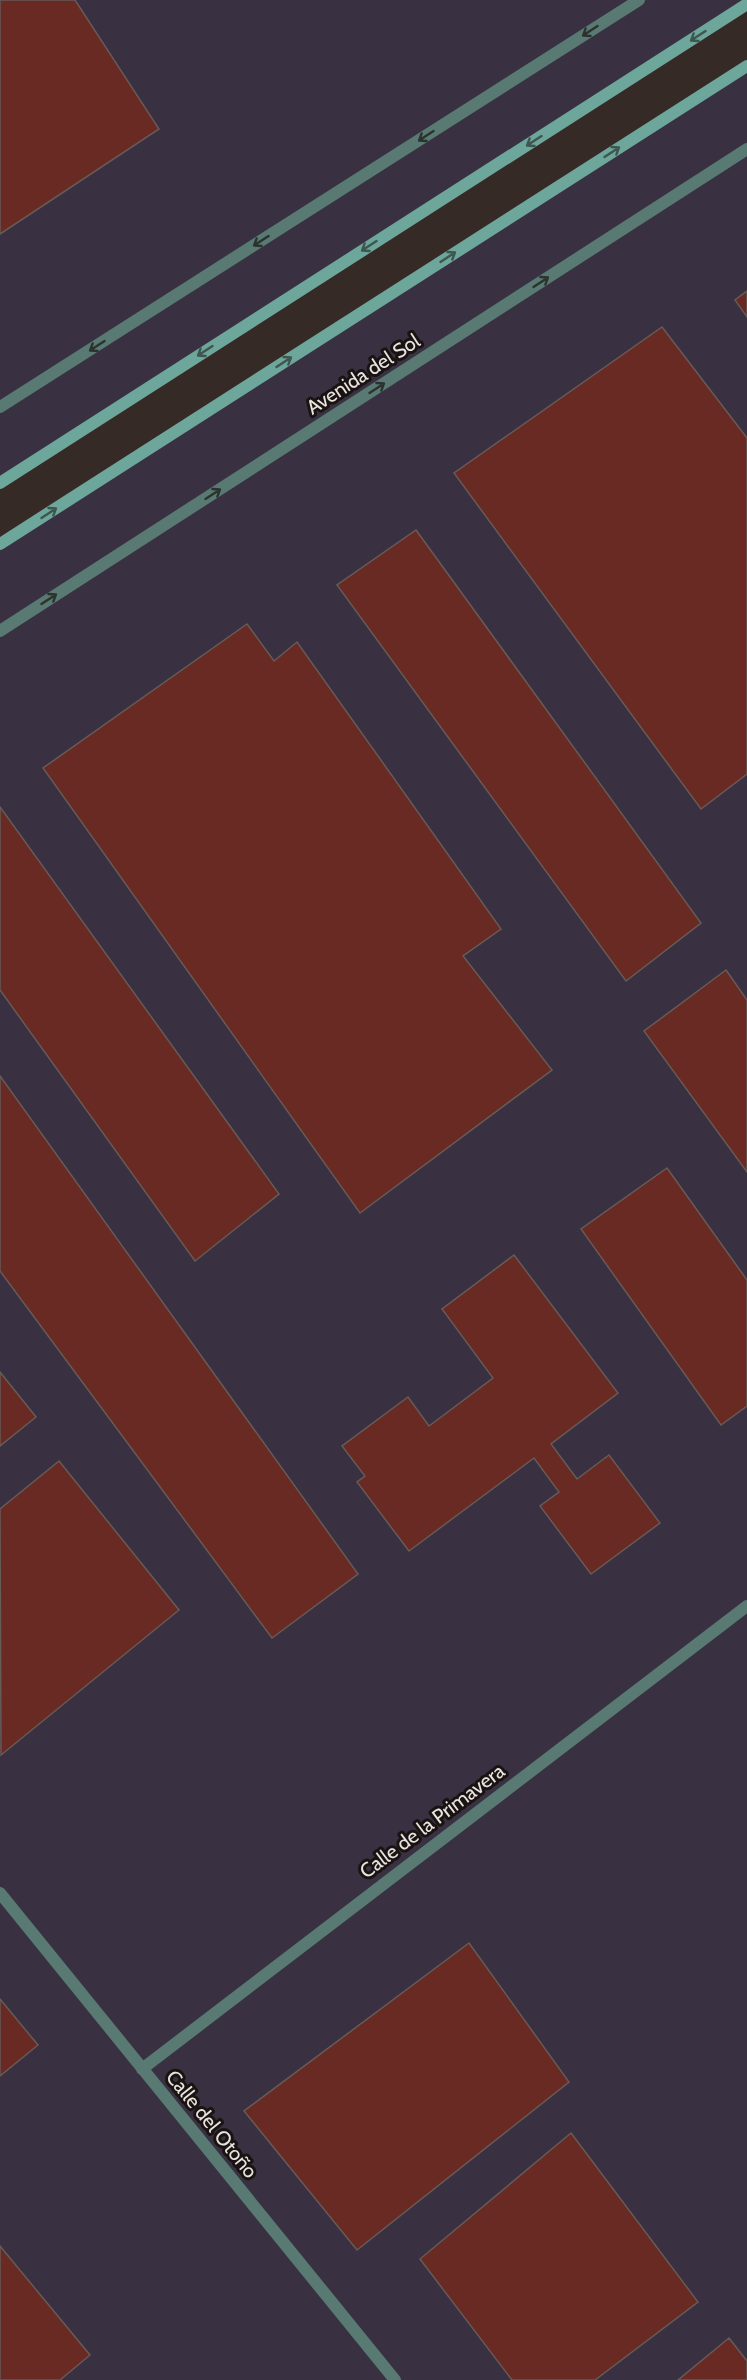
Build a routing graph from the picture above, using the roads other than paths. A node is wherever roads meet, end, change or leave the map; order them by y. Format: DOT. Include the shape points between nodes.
graph roads {
  1 [pos="639,0"];
  2 [pos="747,4"];
  3 [pos="747,66"];
  4 [pos="747,149"];
  5 [pos="0,407"];
  6 [pos="0,483"];
  7 [pos="0,544"];
  8 [pos="0,631"];
  9 [pos="747,1606"];
  10 [pos="0,1893"];
  11 [pos="142,2069"];
  12 [pos="395,2380"];
  1 -- 5 [label="street, one-way"];
  2 -- 6 [label="main road, one-way"];
  7 -- 3 [label="main road, one-way"];
  8 -- 4 [label="street, Avenida del Sol, one-way"];
  9 -- 11 [label="street, Calle de la Primavera"];
  10 -- 11 [label="street, Calle del Otoño"];
  11 -- 12 [label="street, Calle del Otoño"];
}
